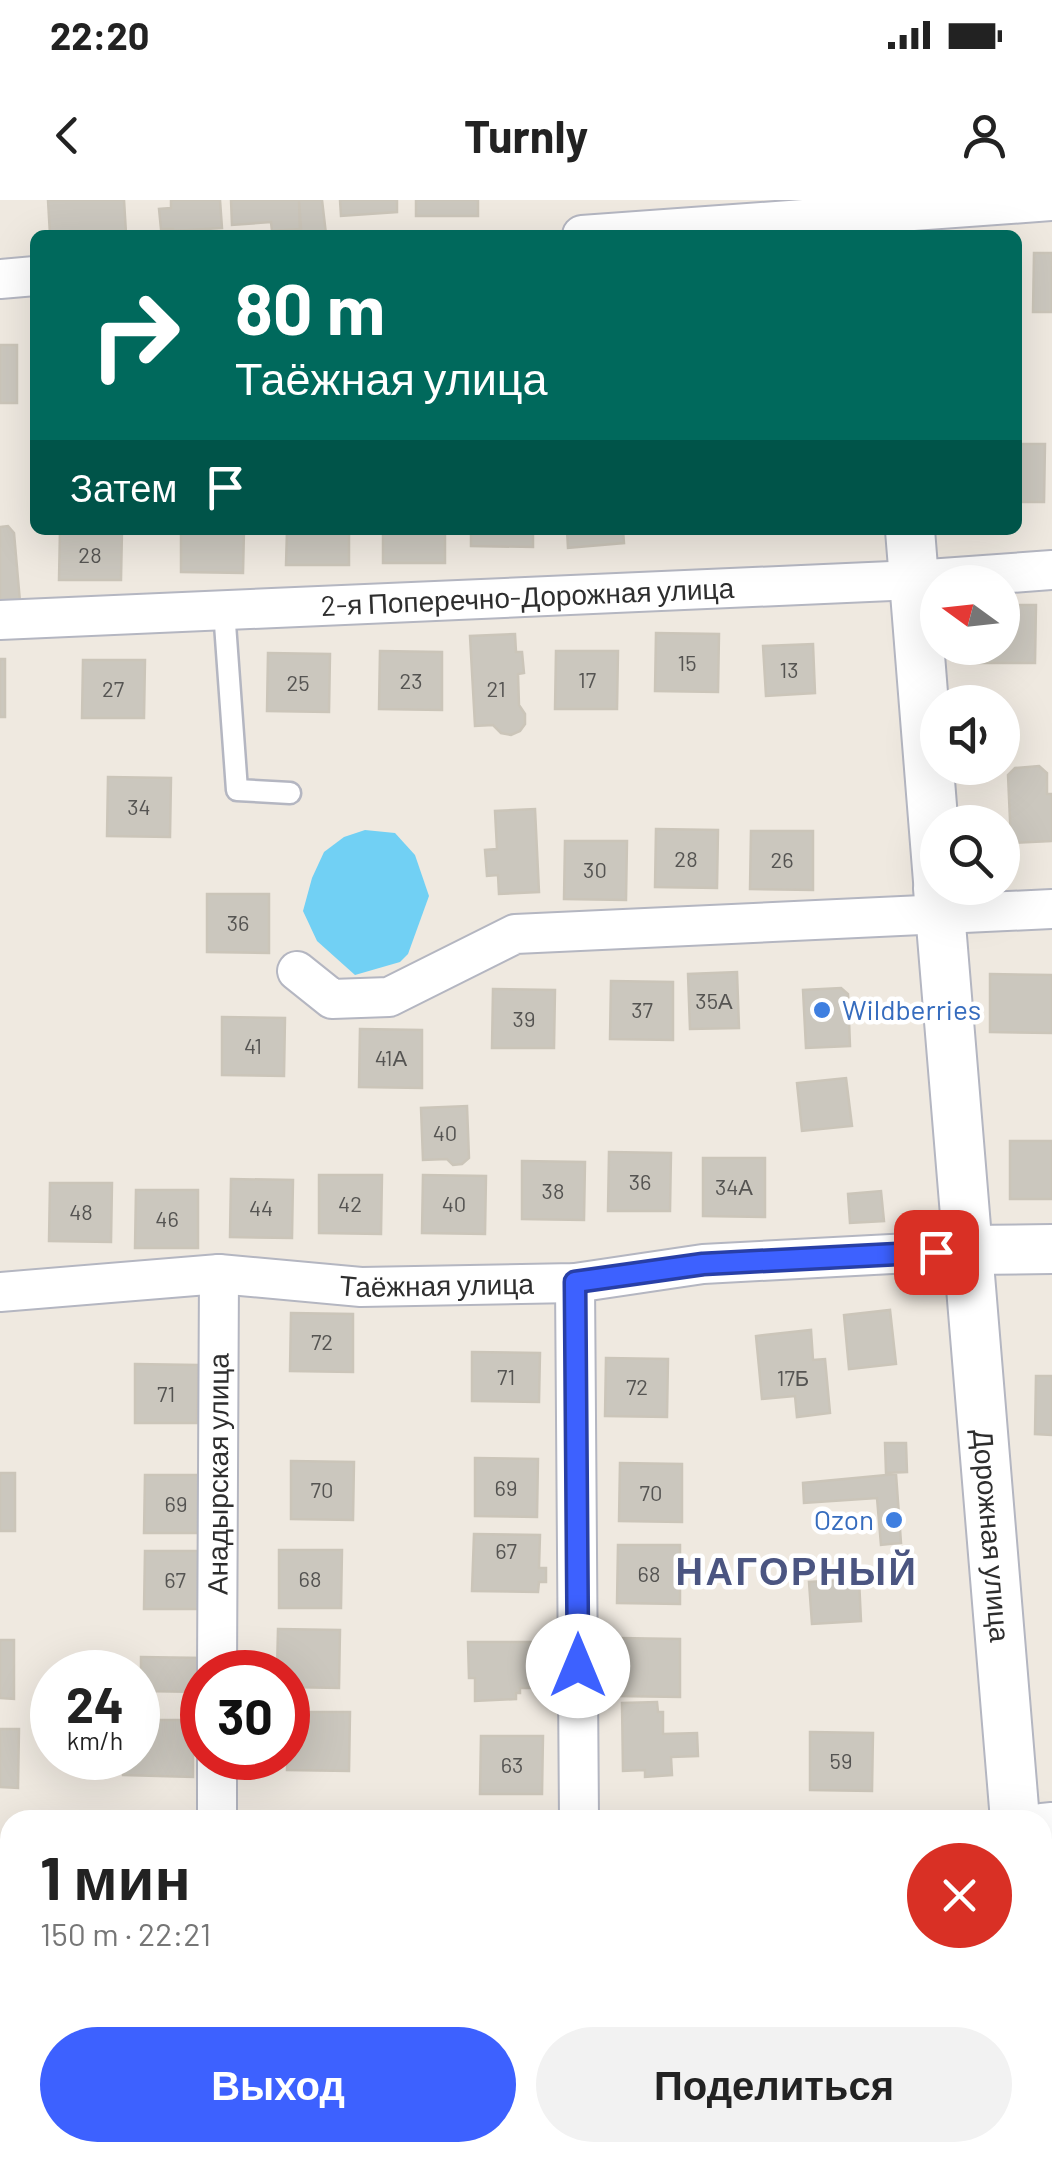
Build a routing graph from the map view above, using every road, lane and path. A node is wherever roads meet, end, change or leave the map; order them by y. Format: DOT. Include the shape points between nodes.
graph roads {
  1 [pos="1052,201"];
  2 [pos="886,216"];
  3 [pos="662,230"];
  4 [pos="30,276"];
  5 [pos="0,279"];
  6 [pos="910,535"];
  7 [pos="1052,570"];
  8 [pos="914,580"];
  9 [pos="224,610"];
  10 [pos="0,620"];
  11 [pos="290,794"];
  12 [pos="932,805"];
  13 [pos="920,897"];
  14 [pos="940,905"];
  15 [pos="1014,905"];
  16 [pos="1052,910"];
  17 [pos="297,971"];
  18 [pos="1052,1249"];
  19 [pos="967,1250"];
  20 [pos="218,1274"];
  21 [pos="575,1282"];
  22 [pos="0,1292"];
  23 [pos="217,1650"];
  24 [pos="217,1780"];
  25 [pos="217,1810"];
  26 [pos="579,1810"];
  27 [pos="1015,1810"];
  1 -- 2 [label="street"];
  2 -- 3 [label="street"];
  4 -- 5 [label="street"];
  6 -- 8 [label="street, Дорожная улица"];
  7 -- 8 [label="street, 2-я Поперечно-Дорожная улица"];
  8 -- 9 [label="street, 2-я Поперечно-Дорожная улица"];
  8 -- 12 [label="street, Дорожная улица"];
  9 -- 10 [label="street, 2-я Поперечно-Дорожная улица"];
  9 -- 11 [label="lane" via="237,790"];
  13 -- 17 [label="street" via="515,934 388,997 332,999"];
  14 -- 19 [label="street, Дорожная улица"];
  15 -- 16 [label="street"];
  18 -- 19 [label="street, Таёжная улица"];
  19 -- 21 [label="street, Таёжная улица" via="703,1264"];
  19 -- 27 [label="street, Дорожная улица"];
  20 -- 21 [label="street, Таёжная улица" via="362,1286"];
  20 -- 22 [label="street, Таёжная улица"];
  20 -- 23 [label="street, Анадырская улица"];
  21 -- 26 [label="street"];
  24 -- 25 [label="street"];
}
